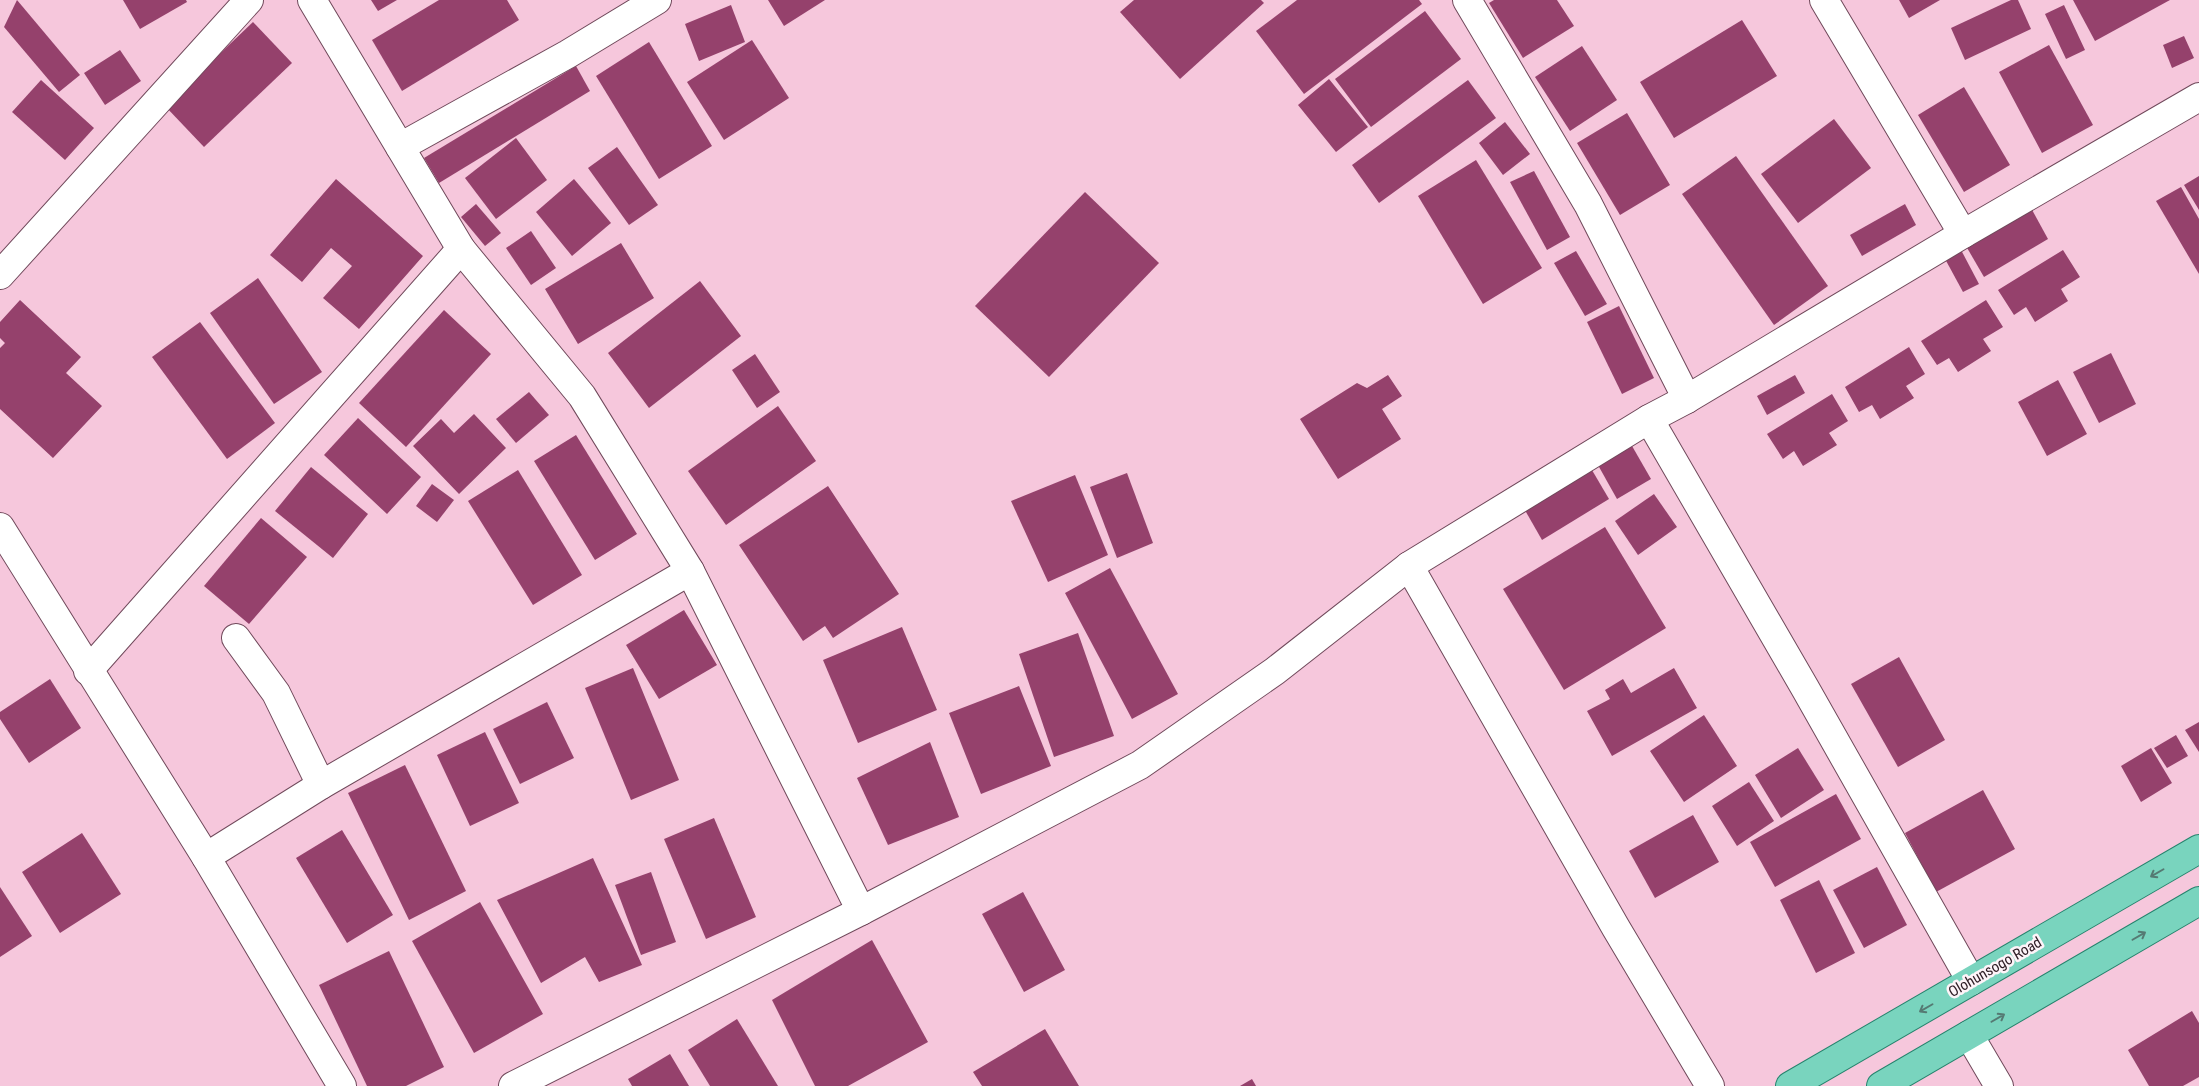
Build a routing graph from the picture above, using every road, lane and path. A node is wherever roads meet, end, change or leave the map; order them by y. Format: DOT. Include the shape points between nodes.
graph roads {
  1 [pos="250,0"];
  2 [pos="312,0"];
  3 [pos="657,0"];
  4 [pos="1467,0"];
  5 [pos="1824,0"];
  6 [pos="2199,97"];
  7 [pos="400,147"];
  8 [pos="1963,234"];
  9 [pos="461,250"];
  10 [pos="0,275"];
  11 [pos="1687,399"];
  12 [pos="1648,419"];
  13 [pos="0,527"];
  14 [pos="1409,566"];
  15 [pos="690,571"];
  16 [pos="236,638"];
  17 [pos="88,671"];
  18 [pos="321,785"];
  19 [pos="2199,849"];
  20 [pos="206,858"];
  21 [pos="2199,901"];
  22 [pos="862,911"];
  23 [pos="1970,981"];
  24 [pos="1969,1035"];
  25 [pos="342,1086"];
  26 [pos="513,1086"];
  27 [pos="1710,1086"];
  28 [pos="1790,1086"];
  29 [pos="1880,1086"];
  30 [pos="1999,1086"];
  1 -- 10 [label="street"];
  2 -- 7 [label="street"];
  3 -- 7 [label="street" via="568,54"];
  4 -- 11 [label="street" via="1588,204"];
  5 -- 8 [label="street"];
  6 -- 8 [label="street"];
  7 -- 9 [label="street"];
  8 -- 11 [label="street"];
  9 -- 15 [label="street" via="582,396"];
  9 -- 17 [label="street"];
  11 -- 12 [label="street"];
  12 -- 14 [label="street"];
  12 -- 23 [label="street"];
  13 -- 17 [label="street"];
  14 -- 22 [label="street" via="1275,671 1140,765"];
  14 -- 27 [label="street"];
  15 -- 18 [label="street"];
  15 -- 22 [label="street"];
  16 -- 18 [label="street" via="276,693"];
  17 -- 20 [label="street"];
  18 -- 20 [label="street"];
  19 -- 23 [label="main road, Olohunsogo Road, one-way"];
  20 -- 25 [label="street"];
  24 -- 21 [label="main road, one-way"];
  22 -- 26 [label="street"];
  23 -- 28 [label="main road, Olohunsogo Road, one-way"];
  24 -- 29 [label="main road"];
  24 -- 30 [label="street"];
}
